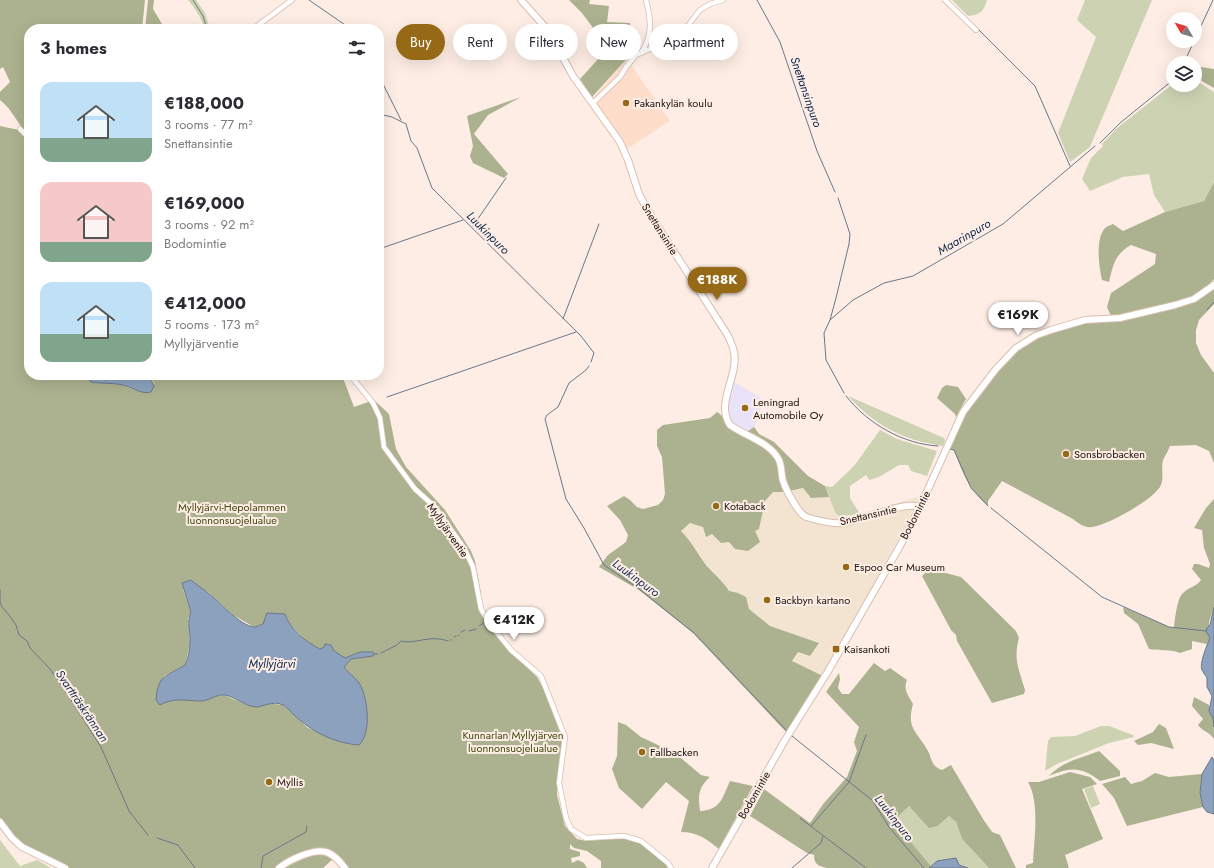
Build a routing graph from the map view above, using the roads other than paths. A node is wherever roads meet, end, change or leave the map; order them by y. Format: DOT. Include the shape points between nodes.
graph roads {
  1 [pos="292,0"];
  2 [pos="521,0"];
  3 [pos="646,0"];
  4 [pos="723,0"];
  5 [pos="946,0"];
  6 [pos="259,24"];
  7 [pos="976,30"];
  8 [pos="642,53"];
  9 [pos="593,103"];
  10 [pos="20,129"];
  11 [pos="24,133"];
  12 [pos="1214,284"];
  13 [pos="354,380"];
  14 [pos="920,507"];
  15 [pos="0,822"];
  16 [pos="65,868"];
  17 [pos="280,868"];
  18 [pos="345,868"];
  19 [pos="671,868"];
  20 [pos="712,868"];
  1 -- 6 [label="street"];
  2 -- 9 [label="street, Snettansintie" via="547,29 573,76"];
  3 -- 8 [label="street" via="650,15 650,35"];
  4 -- 8 [label="street" via="700,10 680,36"];
  5 -- 7 [label="street"];
  8 -- 9 [label="street" via="636,56 620,77"];
  9 -- 14 [label="street, Snettansintie" via="625,152 639,194 651,216 728,334 734,352 724,412 730,425 767,446 776,456 787,490 806,517 842,523 908,505"];
  10 -- 11 [label="street"];
  12 -- 14 [label="street, Bodomintie" via="1194,299 1176,305 1120,318 1085,320 1068,324 1037,335 1016,348 996,369 963,412"];
  13 -- 19 [label="street, Myllyjärventie" via="373,404 380,418 384,447 415,489 435,507 464,548 472,567 480,605 490,624 511,650 541,676 565,737 559,782 566,818 571,829 586,838 624,836 641,841"];
  14 -- 20 [label="street, Bodomintie" via="831,666 785,740"];
  15 -- 16 [label="street" via="22,847"];
  17 -- 18 [label="street" via="320,850 329,853"];
}
